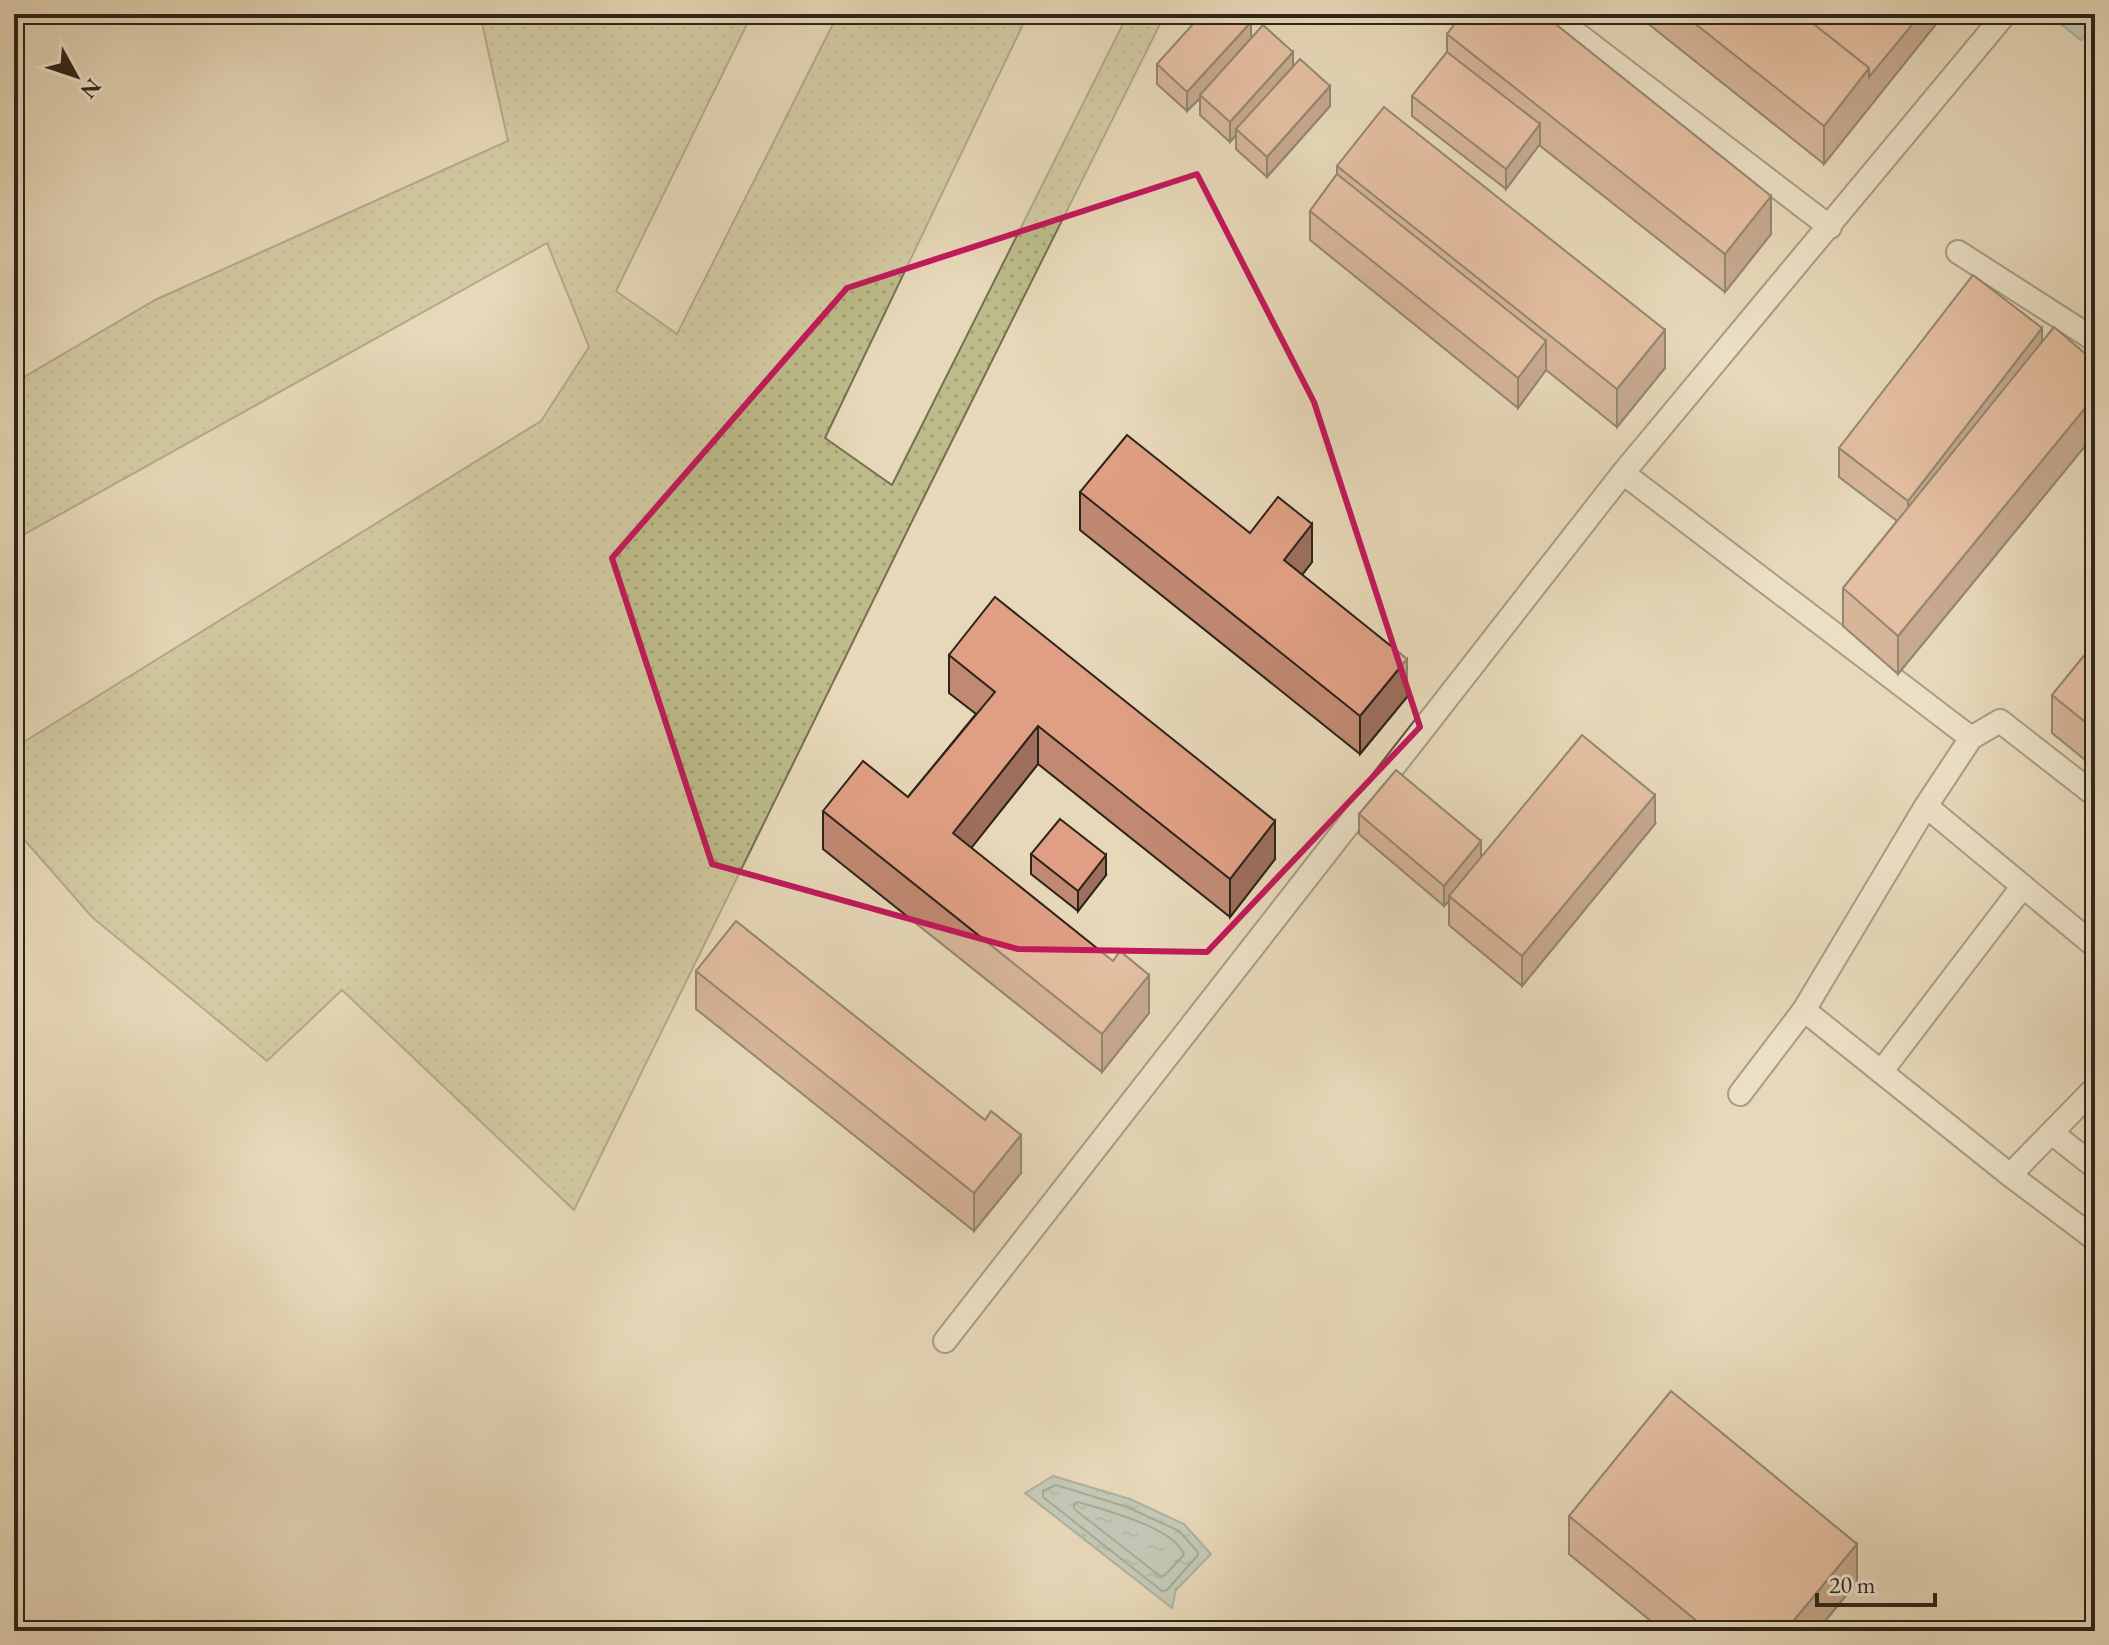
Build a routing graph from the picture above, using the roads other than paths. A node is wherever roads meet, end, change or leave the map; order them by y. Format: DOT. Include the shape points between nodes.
graph roads {
  1 [pos="1551,14"];
  2 [pos="2005,14"];
  3 [pos="1830,227"];
  4 [pos="1958,252"];
  5 [pos="2095,340"];
  6 [pos="1623,473"];
  7 [pos="1971,738"];
  8 [pos="2095,795"];
  9 [pos="1926,806"];
  10 [pos="2023,886"];
  11 [pos="2095,946"];
  12 [pos="1804,1010"];
  13 [pos="1881,1072"];
  14 [pos="1740,1094"];
  15 [pos="2092,1098"];
  16 [pos="2052,1133"];
  17 [pos="2095,1167"];
  18 [pos="2010,1175"];
  19 [pos="2095,1239"];
  20 [pos="945,1341"];
  1 -- 3 [label="lane"];
  2 -- 3 [label="lane"];
  3 -- 6 [label="lane"];
  4 -- 5 [label="lane"];
  6 -- 7 [label="lane"];
  6 -- 20 [label="lane"];
  7 -- 8 [label="lane" via="2000,721"];
  7 -- 9 [label="lane"];
  9 -- 10 [label="lane"];
  9 -- 12 [label="lane"];
  10 -- 11 [label="lane"];
  10 -- 13 [label="lane"];
  12 -- 13 [label="lane"];
  12 -- 14 [label="lane"];
  13 -- 18 [label="lane"];
  15 -- 16 [label="lane"];
  16 -- 17 [label="lane"];
  16 -- 18 [label="lane"];
  18 -- 19 [label="lane"];
}
